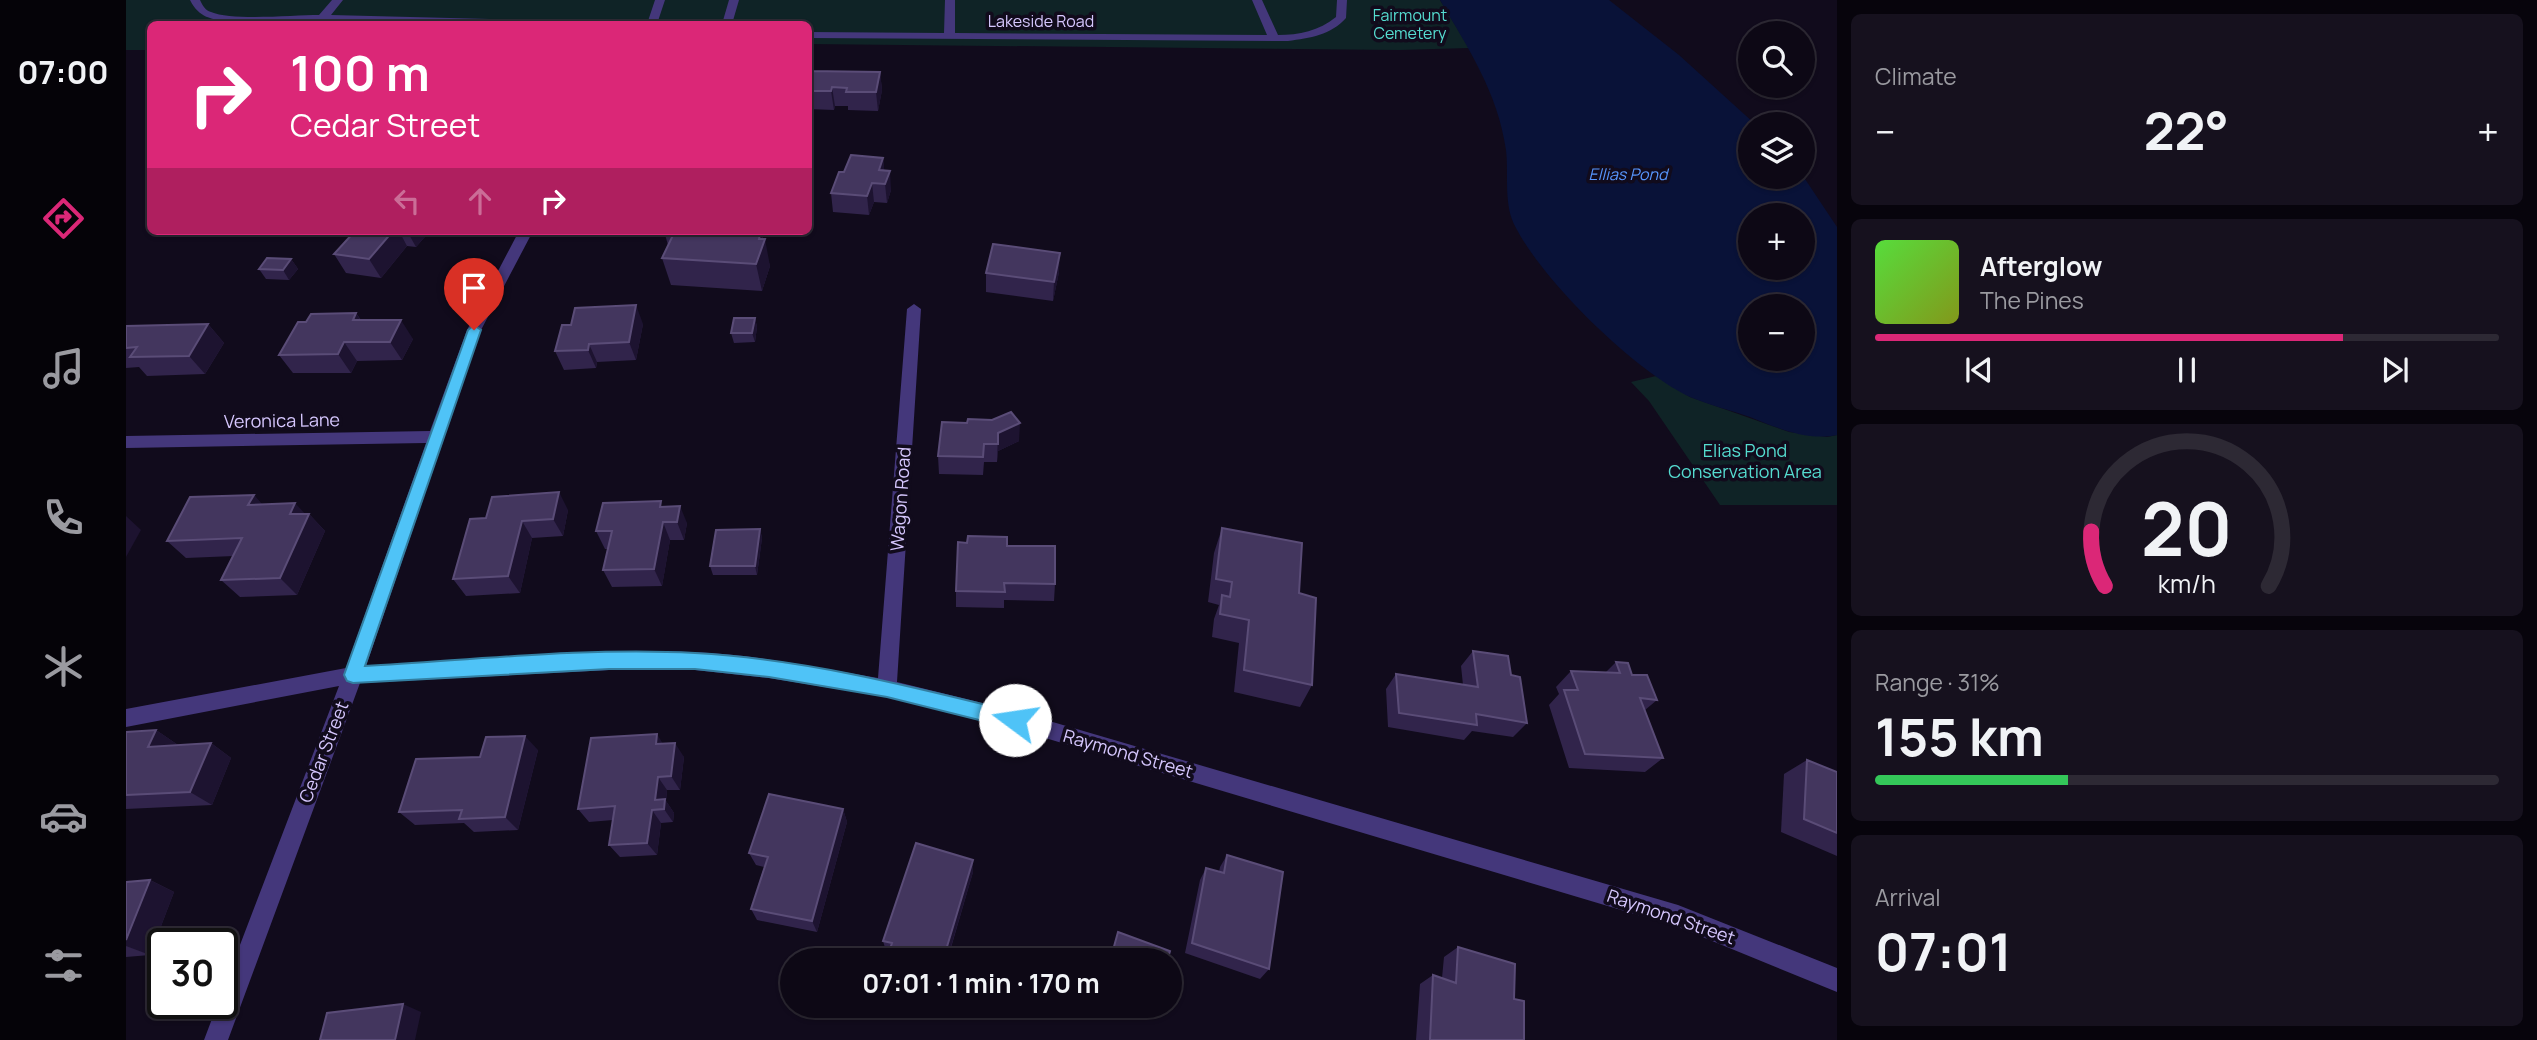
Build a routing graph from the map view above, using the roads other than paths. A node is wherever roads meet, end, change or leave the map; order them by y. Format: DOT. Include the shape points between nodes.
graph roads {
  1 [pos="195,0"];
  2 [pos="338,0"];
  3 [pos="660,0"];
  4 [pos="734,0"];
  5 [pos="950,0"];
  6 [pos="1257,0"];
  7 [pos="1342,0"];
  8 [pos="322,18"];
  9 [pos="446,21"];
  10 [pos="653,21"];
  11 [pos="728,21"];
  12 [pos="812,35"];
  13 [pos="949,37"];
  14 [pos="1274,38"];
  15 [pos="524,235"];
  16 [pos="914,309"];
  17 [pos="439,437"];
  18 [pos="126,442"];
  19 [pos="353,675"];
  20 [pos="887,688"];
  21 [pos="126,719"];
  22 [pos="1837,980"];
  23 [pos="216,1040"];
  1 -- 8 [label="street" via="210,16 230,19"];
  2 -- 8 [label="street"];
  3 -- 10 [label="street"];
  4 -- 11 [label="street"];
  5 -- 13 [label="street"];
  6 -- 14 [label="street"];
  7 -- 14 [label="street, Lakeside Road" via="1341,18 1334,25 1307,36"];
  8 -- 9 [label="street"];
  12 -- 13 [label="street, Lakeside Road"];
  13 -- 14 [label="street, Lakeside Road"];
  15 -- 17 [label="street, Cedar Street" via="474,330"];
  16 -- 20 [label="street, Wagon Road"];
  17 -- 18 [label="street, Veronica Lane"];
  17 -- 19 [label="street, Cedar Street"];
  19 -- 20 [label="street, Raymond Street" via="609,661 695,661"];
  19 -- 21 [label="street, Raymond Street"];
  19 -- 23 [label="street, Cedar Street"];
  20 -- 22 [label="street, Raymond Street" via="1015,720 1678,916"];
}
